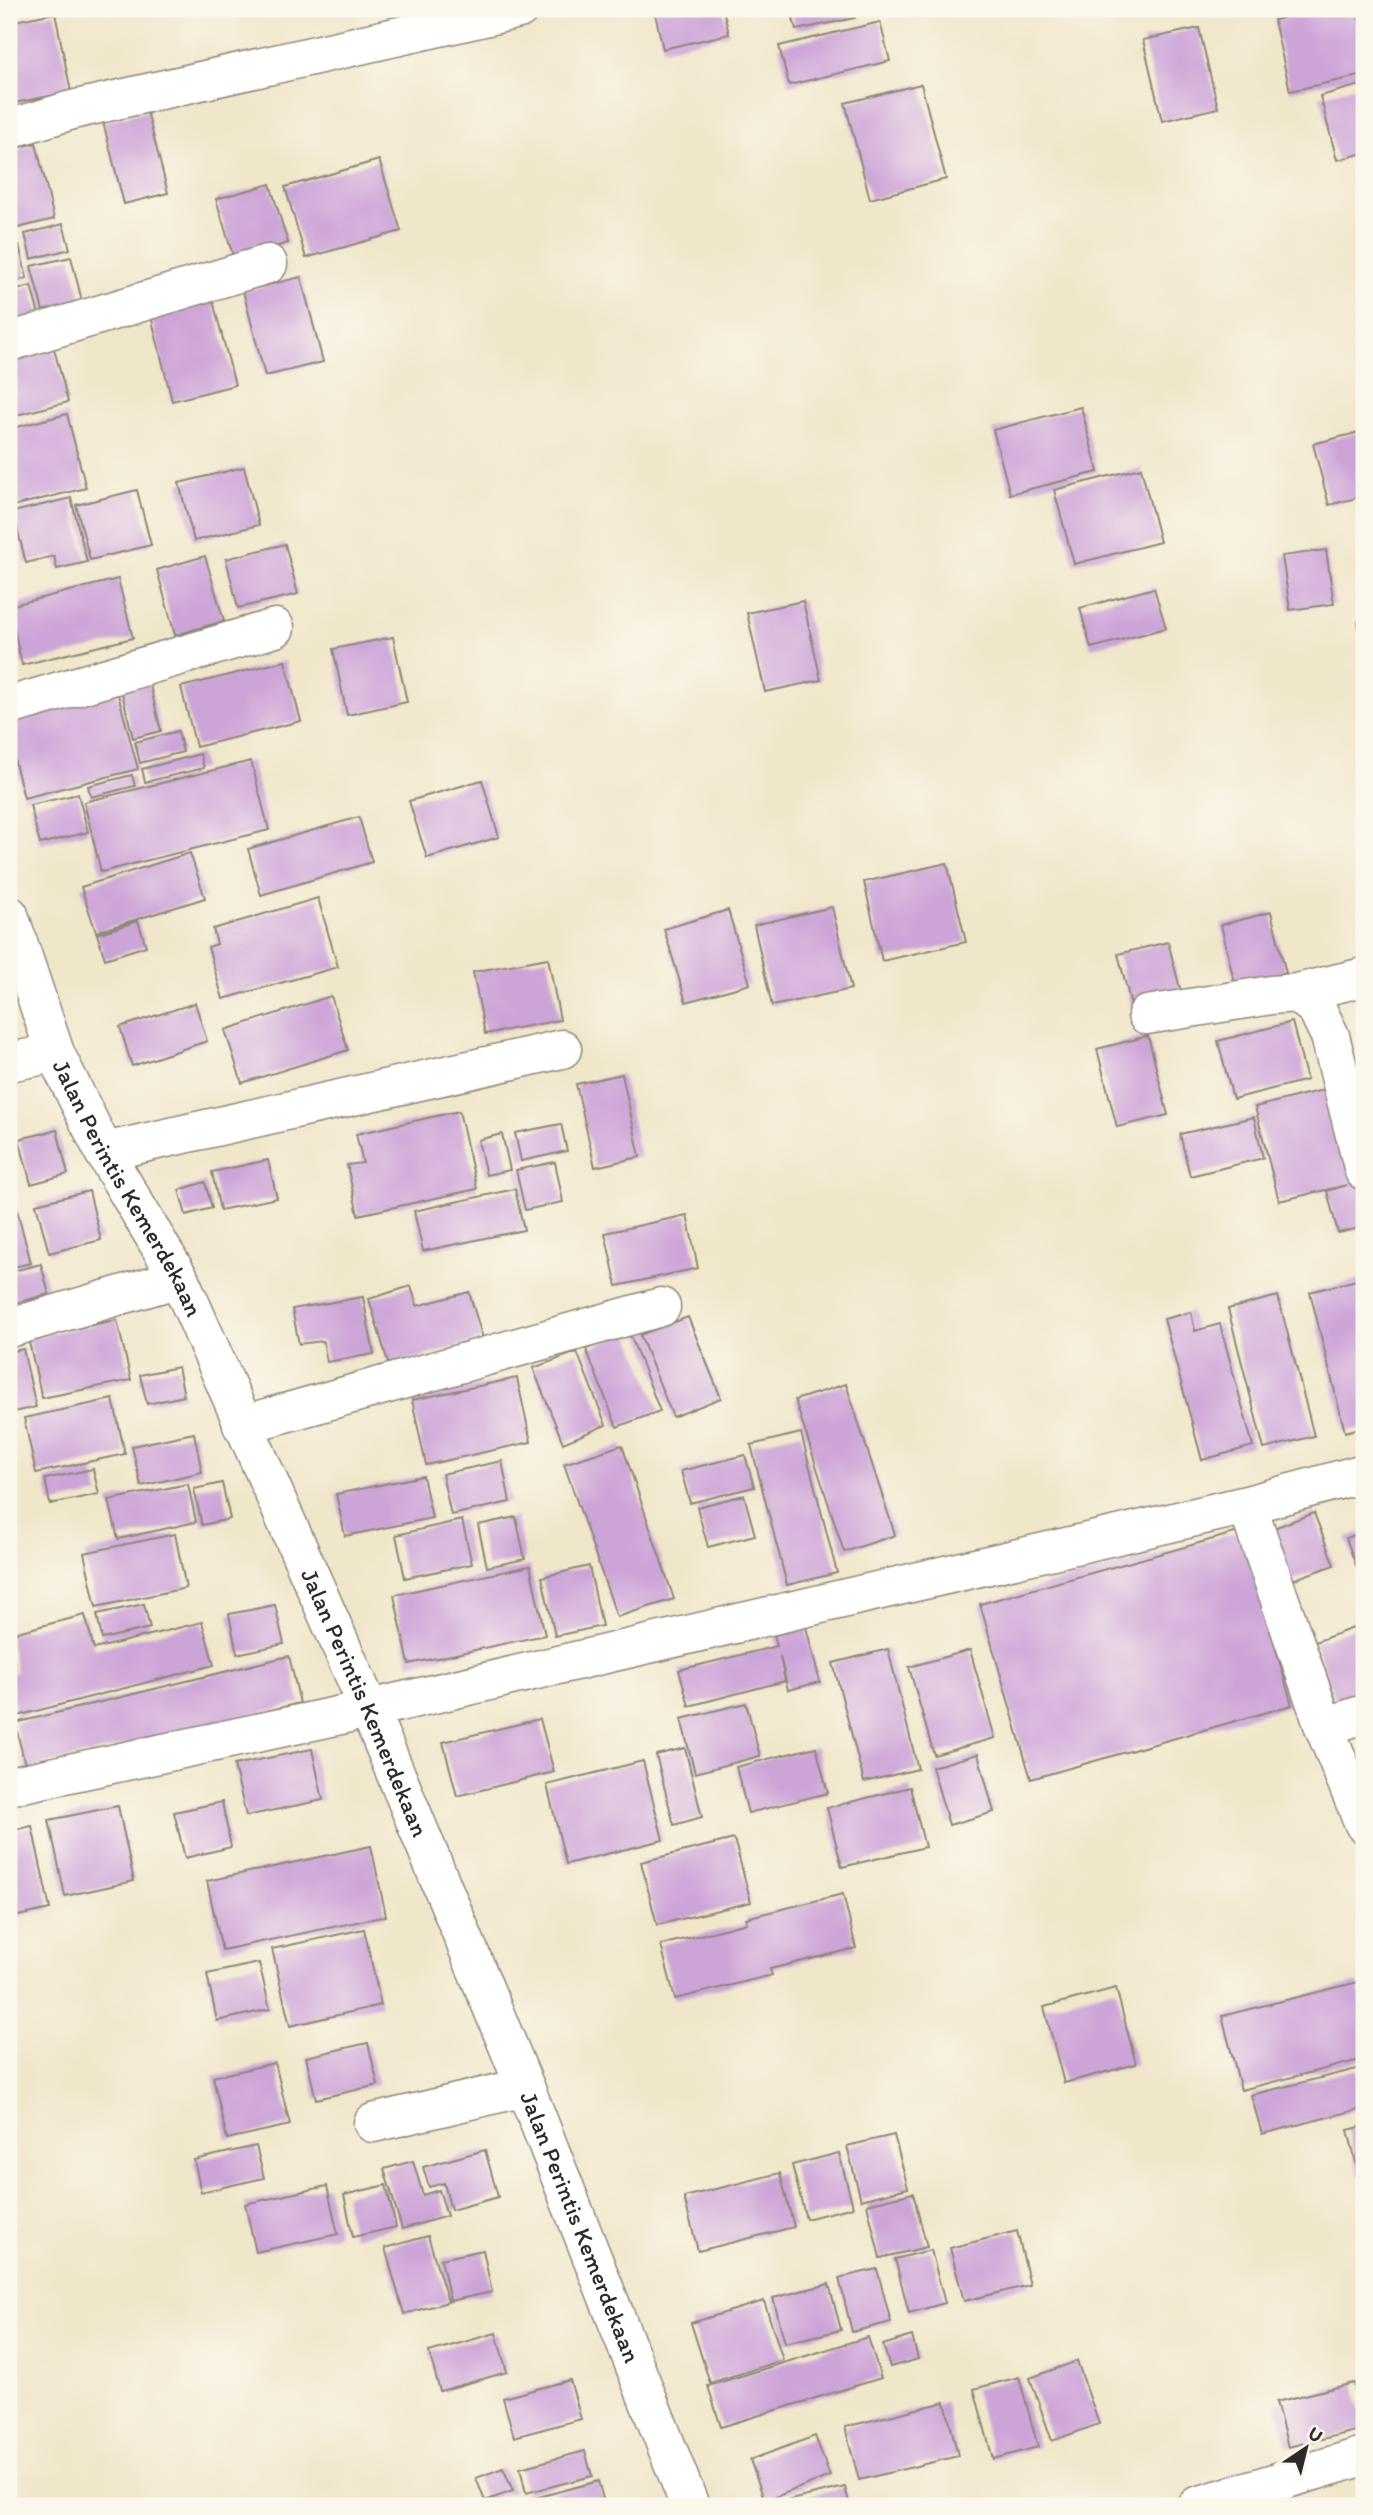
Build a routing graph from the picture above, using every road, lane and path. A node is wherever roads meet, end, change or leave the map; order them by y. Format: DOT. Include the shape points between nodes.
graph roads {
  1 [pos="519,9"];
  2 [pos="9,129"];
  3 [pos="268,264"];
  4 [pos="9,342"];
  5 [pos="275,628"];
  6 [pos="9,706"];
  7 [pos="9,915"];
  8 [pos="1364,977"];
  9 [pos="1297,993"];
  10 [pos="1147,1016"];
  11 [pos="562,1049"];
  12 [pos="55,1053"];
  13 [pos="9,1062"];
  14 [pos="104,1152"];
  15 [pos="1363,1160"];
  16 [pos="179,1278"];
  17 [pos="661,1307"];
  18 [pos="9,1328"];
  19 [pos="242,1425"];
  20 [pos="1364,1473"];
  21 [pos="1247,1505"];
  22 [pos="369,1709"];
  23 [pos="1364,1714"];
  24 [pos="1324,1727"];
  25 [pos="9,1786"];
  26 [pos="1364,1824"];
  27 [pos="525,2087"];
  28 [pos="373,2123"];
  29 [pos="1364,2456"];
  30 [pos="690,2506"];
  31 [pos="1196,2506"];
  1 -- 2 [label="street" via="72,110"];
  3 -- 4 [label="street"];
  5 -- 6 [label="street"];
  7 -- 12 [label="street, Jalan Perintis Kemerdekaan"];
  8 -- 9 [label="street"];
  9 -- 10 [label="street"];
  9 -- 15 [label="street" via="1317,1009 1330,1036"];
  11 -- 14 [label="street"];
  12 -- 13 [label="street"];
  12 -- 14 [label="street, Jalan Perintis Kemerdekaan"];
  14 -- 16 [label="street, Jalan Perintis Kemerdekaan"];
  16 -- 18 [label="street"];
  16 -- 19 [label="street, Jalan Perintis Kemerdekaan"];
  17 -- 19 [label="street"];
  19 -- 22 [label="street, Jalan Perintis Kemerdekaan"];
  20 -- 21 [label="street"];
  21 -- 22 [label="street"];
  21 -- 24 [label="street"];
  22 -- 25 [label="street"];
  22 -- 27 [label="street, Jalan Perintis Kemerdekaan"];
  23 -- 24 [label="street"];
  24 -- 26 [label="street"];
  27 -- 28 [label="street"];
  27 -- 30 [label="street, Jalan Perintis Kemerdekaan"];
  29 -- 31 [label="street"];
}
